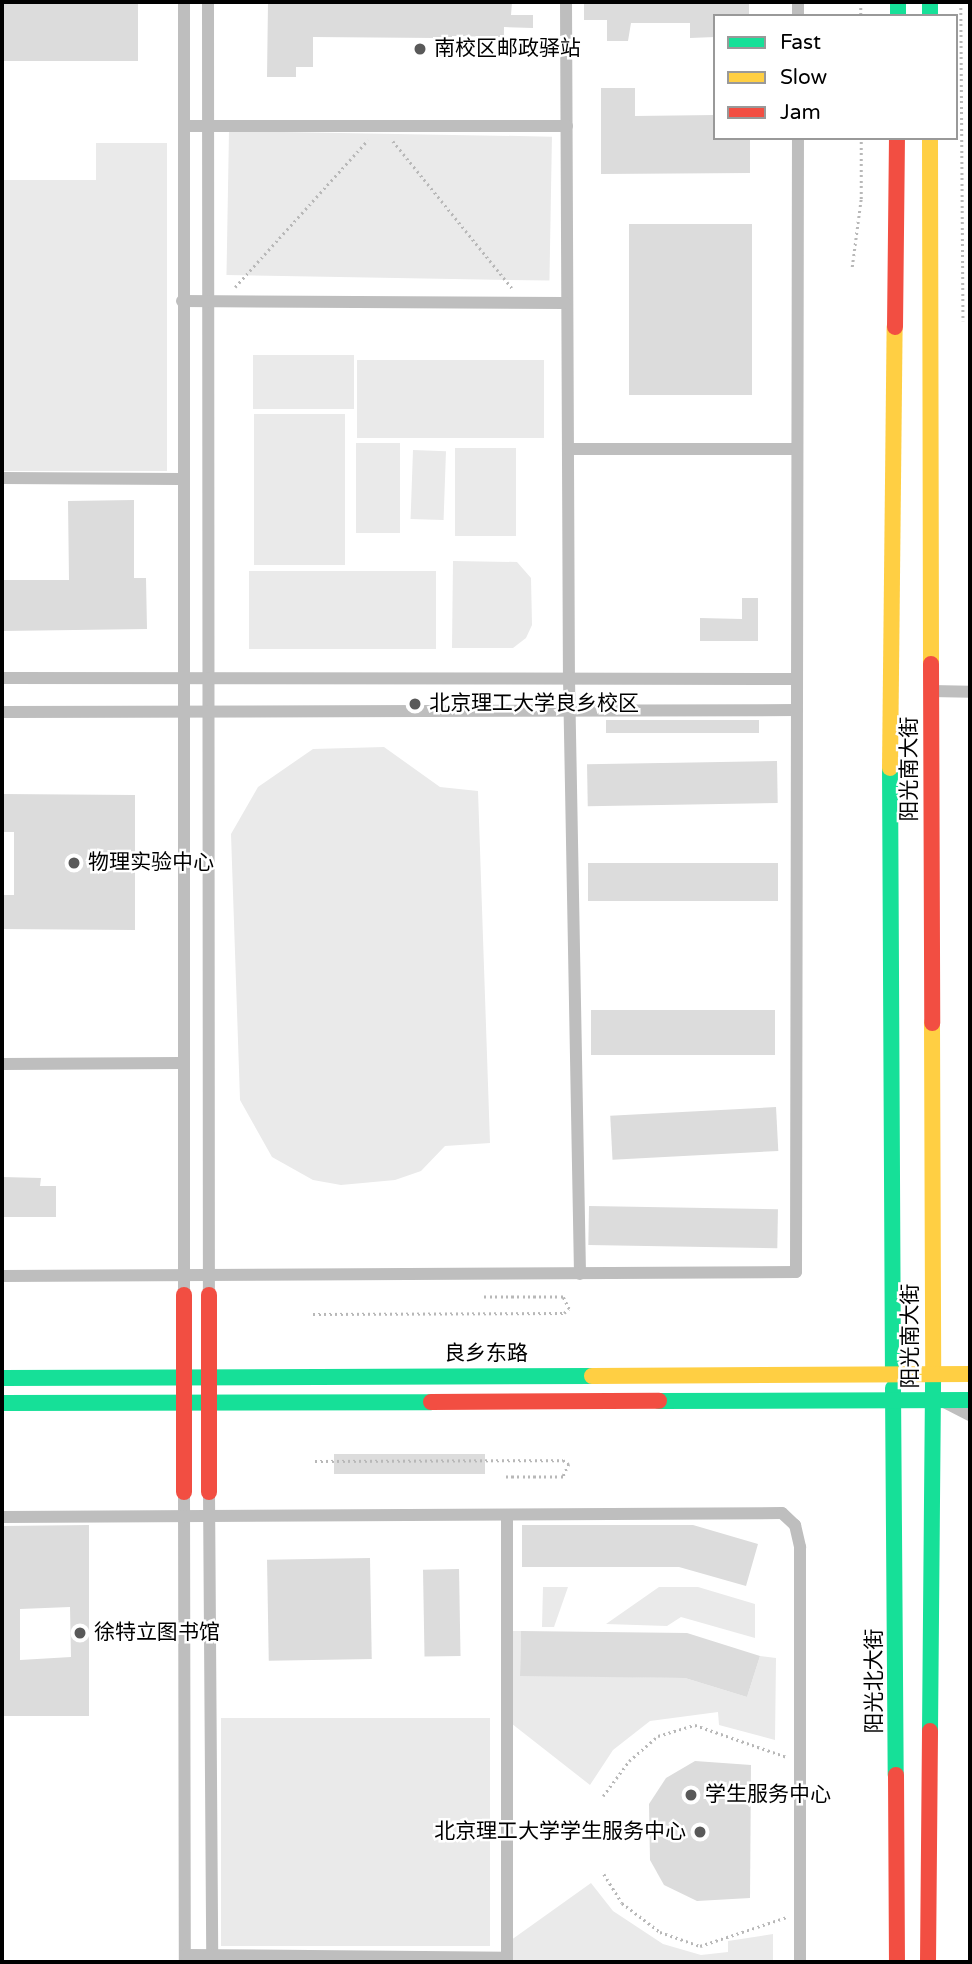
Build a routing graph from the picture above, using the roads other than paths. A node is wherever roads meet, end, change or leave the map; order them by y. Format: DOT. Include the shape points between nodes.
graph roads {
  1 [pos="184,2"];
  2 [pos="208,2"];
  3 [pos="566,2"];
  4 [pos="184,125"];
  5 [pos="208,125"];
  6 [pos="567,126"];
  7 [pos="798,140"];
  8 [pos="897,140"];
  9 [pos="930,140"];
  10 [pos="183,301"];
  11 [pos="207,301"];
  12 [pos="565,303"];
  13 [pos="568,449"];
  14 [pos="797,449"];
  15 [pos="2,478"];
  16 [pos="181,479"];
  17 [pos="2,678"];
  18 [pos="180,679"];
  19 [pos="207,679"];
  20 [pos="569,679"];
  21 [pos="797,679"];
  22 [pos="931,691"];
  23 [pos="970,692"];
  24 [pos="207,710"];
  25 [pos="572,710"];
  26 [pos="797,710"];
  27 [pos="180,711"];
  28 [pos="2,712"];
  29 [pos="181,1063"];
  30 [pos="2,1064"];
  31 [pos="580,1274"];
  32 [pos="2,1276"];
  33 [pos="184,1277"];
  34 [pos="209,1277"];
  35 [pos="184,1295"];
  36 [pos="209,1295"];
  37 [pos="933,1373"];
  38 [pos="893,1374"];
  39 [pos="970,1374"];
  40 [pos="209,1376"];
  41 [pos="184,1377"];
  42 [pos="2,1378"];
  43 [pos="893,1399"];
  44 [pos="936,1400"];
  45 [pos="970,1400"];
  46 [pos="184,1402"];
  47 [pos="209,1402"];
  48 [pos="2,1403"];
  49 [pos="970,1415"];
  50 [pos="184,1492"];
  51 [pos="209,1492"];
  52 [pos="507,1516"];
  53 [pos="2,1517"];
  54 [pos="184,1519"];
  55 [pos="209,1519"];
  56 [pos="185,1959"];
  57 [pos="212,1959"];
  58 [pos="507,1960"];
  59 [pos="800,1962"];
  60 [pos="897,1962"];
  61 [pos="929,1962"];
  1 -- 4 [label="street"];
  2 -- 5 [label="street"];
  3 -- 6 [label="street"];
  4 -- 5 [label="street"];
  4 -- 10 [label="street"];
  5 -- 6 [label="street"];
  5 -- 11 [label="street"];
  6 -- 12 [label="street"];
  7 -- 14 [label="street"];
  8 -- 38 [label="main road, 阳光南大街" via="890,735"];
  9 -- 22 [label="main road, 阳光南大街"];
  10 -- 11 [label="street"];
  10 -- 16 [label="street"];
  11 -- 12 [label="street"];
  11 -- 19 [label="street"];
  12 -- 13 [label="street"];
  13 -- 14 [label="street"];
  13 -- 20 [label="street"];
  14 -- 21 [label="street"];
  15 -- 16 [label="street"];
  16 -- 18 [label="street"];
  17 -- 18 [label="street"];
  18 -- 19 [label="street"];
  18 -- 27 [label="street"];
  19 -- 20 [label="street"];
  19 -- 24 [label="street"];
  20 -- 21 [label="street"];
  20 -- 25 [label="street"];
  21 -- 26 [label="street"];
  22 -- 23 [label="street"];
  22 -- 37 [label="main road, 阳光南大街"];
  24 -- 25 [label="street"];
  24 -- 27 [label="street"];
  24 -- 34 [label="street"];
  25 -- 26 [label="street"];
  25 -- 31 [label="street"];
  26 -- 31 [label="street" via="796,1272"];
  27 -- 28 [label="street"];
  27 -- 29 [label="street"];
  29 -- 30 [label="street"];
  29 -- 33 [label="street"];
  31 -- 34 [label="street"];
  32 -- 33 [label="street"];
  33 -- 34 [label="street"];
  33 -- 35 [label="street"];
  34 -- 36 [label="street"];
  35 -- 41 [label="main road"];
  36 -- 40 [label="main road"];
  37 -- 38 [label="main road, 良乡东路"];
  37 -- 39 [label="main road, 良乡东路"];
  37 -- 44 [label="main road, 阳光南大街"];
  38 -- 40 [label="main road, 良乡东路"];
  38 -- 43 [label="main road, 阳光南大街"];
  40 -- 41 [label="main road, 良乡东路"];
  40 -- 47 [label="main road"];
  41 -- 42 [label="main road, 良乡东路"];
  41 -- 46 [label="main road"];
  43 -- 44 [label="main road"];
  43 -- 47 [label="main road"];
  43 -- 60 [label="main road, 阳光北大街"];
  44 -- 45 [label="main road"];
  44 -- 49 [label="street"];
  44 -- 61 [label="main road"];
  46 -- 47 [label="main road"];
  46 -- 48 [label="main road"];
  46 -- 50 [label="main road"];
  47 -- 51 [label="main road"];
  50 -- 54 [label="street"];
  51 -- 55 [label="street"];
  52 -- 55 [label="street"];
  52 -- 58 [label="street"];
  52 -- 59 [label="street" via="782,1513 795,1525 800,1547"];
  53 -- 54 [label="street"];
  54 -- 55 [label="street"];
  54 -- 56 [label="street"];
  55 -- 57 [label="street"];
  56 -- 57 [label="street"];
  57 -- 58 [label="street"];
}
